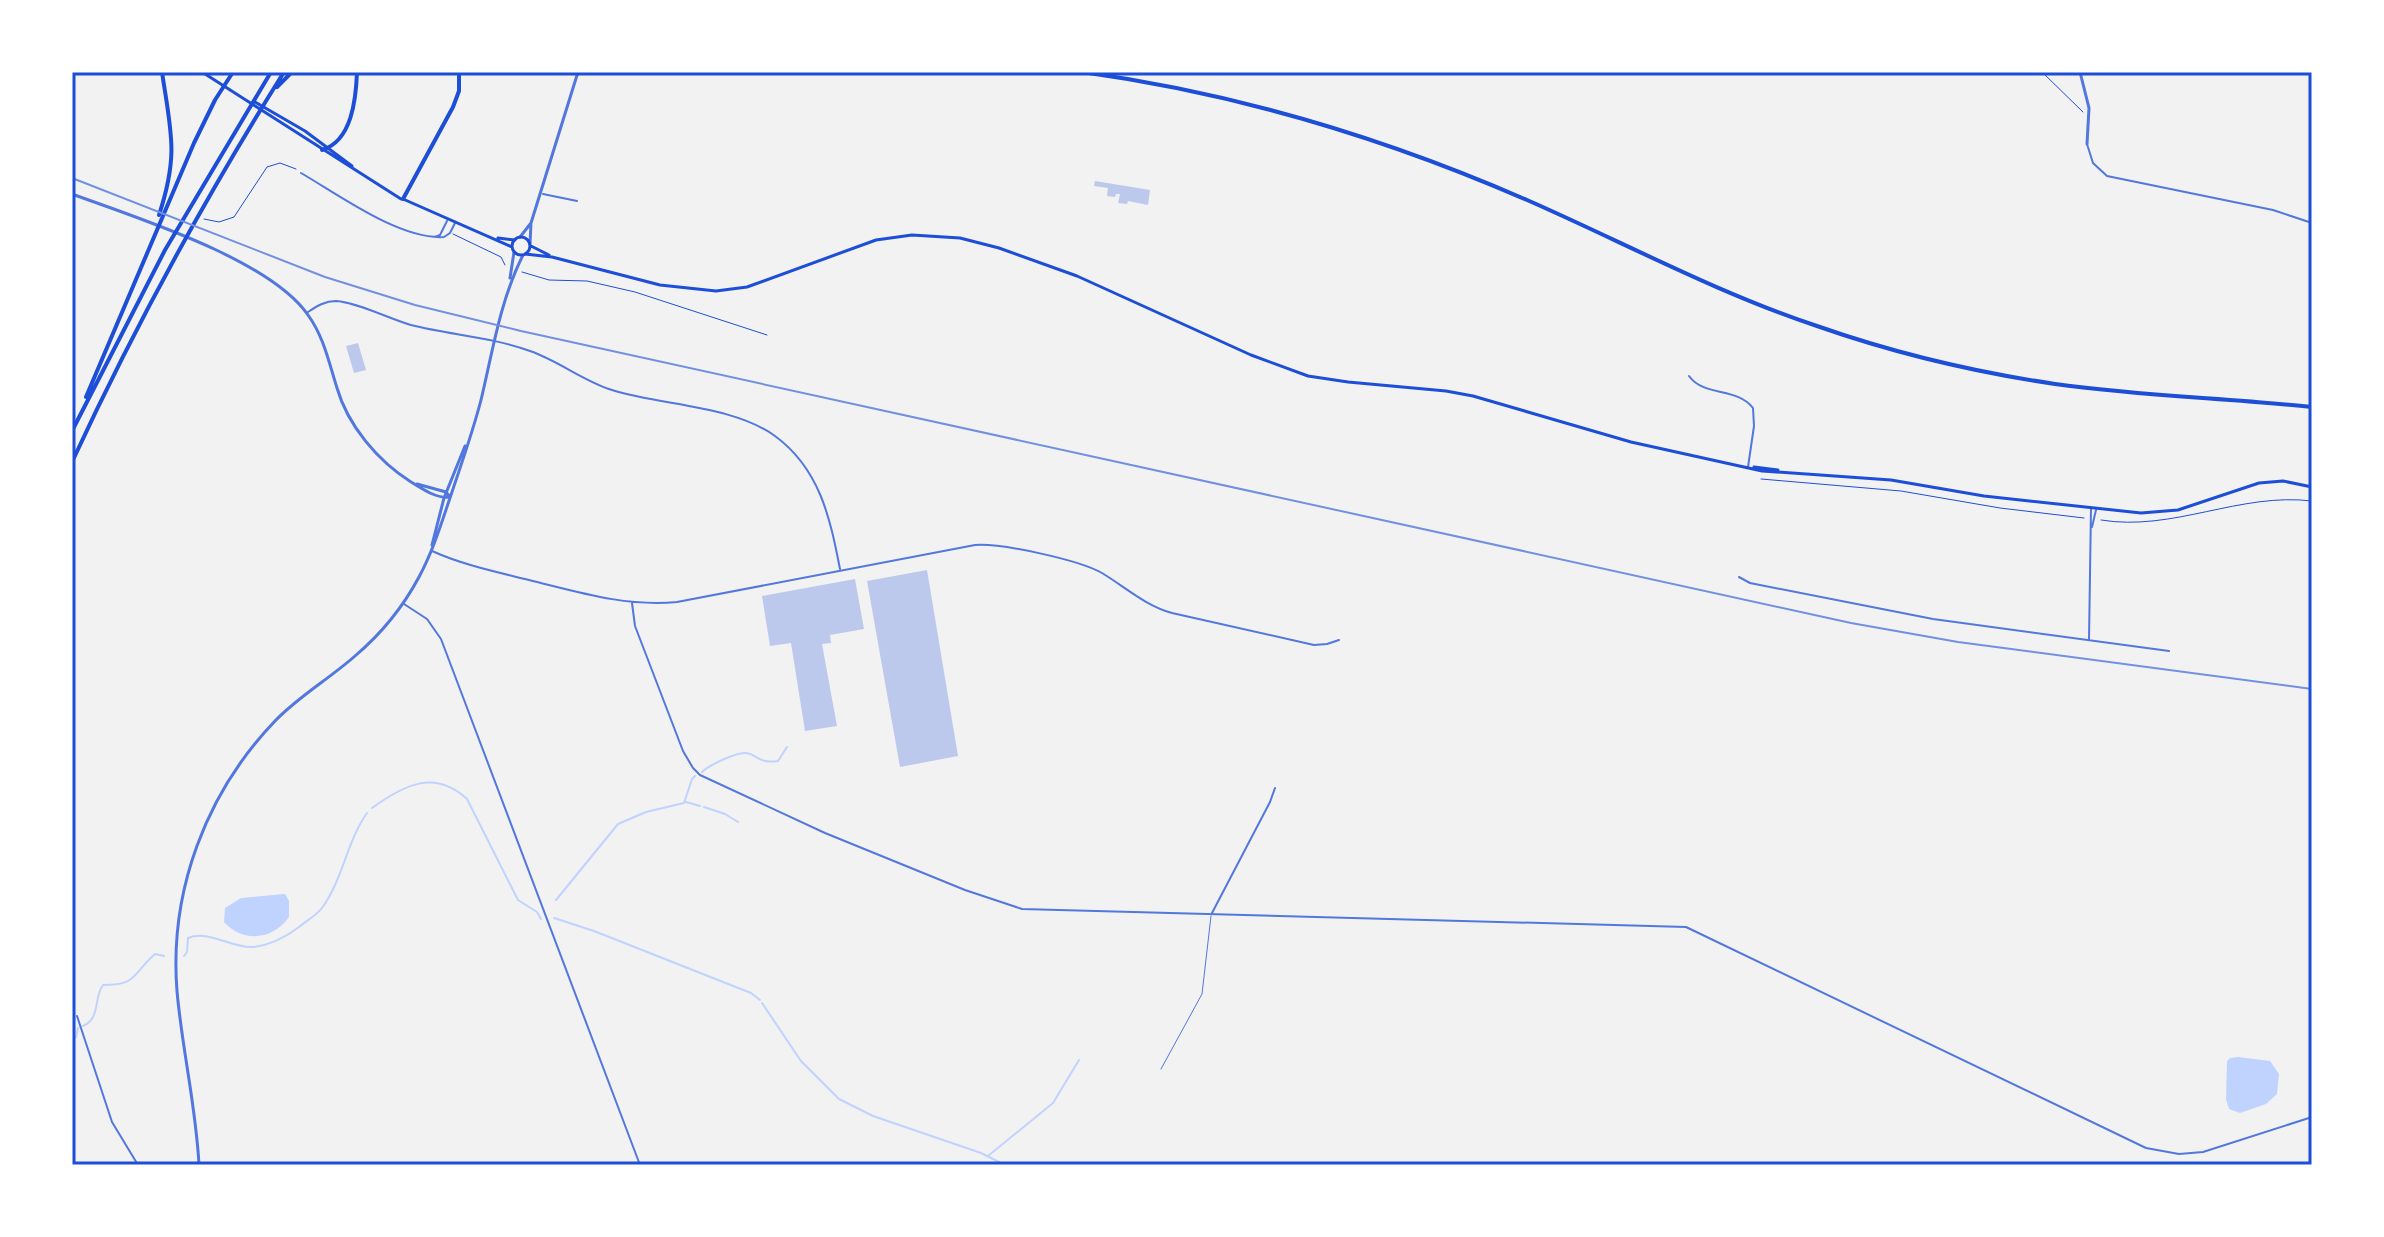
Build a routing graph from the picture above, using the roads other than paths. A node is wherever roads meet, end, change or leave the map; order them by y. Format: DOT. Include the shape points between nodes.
graph roads {
  1 [pos="162,72"];
  2 [pos="202,72"];
  3 [pos="233,72"];
  4 [pos="271,72"];
  5 [pos="284,72"];
  6 [pos="292,72"];
  7 [pos="357,72"];
  8 [pos="459,72"];
  9 [pos="578,72"];
  10 [pos="1082,72"];
  11 [pos="2080,72"];
  12 [pos="269,95"];
  13 [pos="247,98"];
  14 [pos="2087,144"];
  15 [pos="329,148"];
  16 [pos="322,150"];
  17 [pos="301,173"];
  18 [pos="361,174"];
  19 [pos="542,193"];
  20 [pos="72,194"];
  21 [pos="169,194"];
  22 [pos="403,199"];
  23 [pos="577,201"];
  24 [pos="448,220"];
  25 [pos="455,223"];
  26 [pos="531,223"];
  27 [pos="2312,223"];
  28 [pos="434,237"];
  29 [pos="520,237"];
  30 [pos="495,238"];
  31 [pos="515,240"];
  32 [pos="530,244"];
  33 [pos="513,250"];
  34 [pos="524,255"];
  35 [pos="552,257"];
  36 [pos="510,282"];
  37 [pos="307,312"];
  38 [pos="1689,376"];
  39 [pos="2312,407"];
  40 [pos="76,421"];
  41 [pos="473,424"];
  42 [pos="72,431"];
  43 [pos="72,462"];
  44 [pos="1748,467"];
  45 [pos="406,479"];
  46 [pos="2312,487"];
  47 [pos="446,492"];
  48 [pos="450,497"];
  49 [pos="444,498"];
  50 [pos="2093,508"];
  51 [pos="431,551"];
  52 [pos="841,571"];
  53 [pos="1739,577"];
  54 [pos="632,603"];
  55 [pos="403,604"];
  56 [pos="1339,640"];
  57 [pos="2089,641"];
  58 [pos="2169,651"];
  59 [pos="1275,788"];
  60 [pos="1211,914"];
  61 [pos="74,1016"];
  62 [pos="1161,1069"];
  63 [pos="2312,1117"];
  64 [pos="138,1165"];
  65 [pos="199,1165"];
  66 [pos="640,1165"];
  1 -- 21 [label="highway" via="173,139"];
  2 -- 13 [label="main road"];
  3 -- 21 [label="highway"];
  4 -- 40 [label="highway" via="165,250"];
  5 -- 12 [label="highway"];
  6 -- 12 [label="highway"];
  7 -- 15 [label="highway" via="350,117"];
  8 -- 22 [label="highway" via="453,107"];
  9 -- 19 [label="street"];
  10 -- 39 [label="highway" via="1222,98 1378,142 1527,199 1771,310 1901,352 2056,384"];
  11 -- 14 [label="street" via="2089,108"];
  12 -- 43 [label="highway" via="176,255"];
  13 -- 15 [label="main road"];
  13 -- 16 [label="main road"];
  14 -- 27 [label="street" via="2093,163 2114,178 2273,210"];
  15 -- 16 [label="highway"];
  15 -- 18 [label="main road"];
  16 -- 18 [label="main road"];
  17 -- 28 [label="street" via="364,210"];
  18 -- 22 [label="main road"];
  19 -- 23 [label="street"];
  19 -- 26 [label="street"];
  20 -- 37 [label="street" via="255,269 280,284"];
  21 -- 40 [label="highway"];
  22 -- 24 [label="main road"];
  24 -- 25 [label="main road"];
  24 -- 28 [label="street"];
  25 -- 28 [label="street" via="450,233"];
  25 -- 30 [label="main road"];
  26 -- 29 [label="street"];
  26 -- 32 [label="street"];
  29 -- 31 [label="main road"];
  29 -- 32 [label="main road"];
  30 -- 31 [label="main road"];
  30 -- 33 [label="main road"];
  31 -- 33 [label="main road"];
  32 -- 34 [label="main road"];
  32 -- 35 [label="main road"];
  33 -- 34 [label="main road"];
  33 -- 36 [label="street"];
  34 -- 35 [label="main road"];
  34 -- 36 [label="street"];
  35 -- 44 [label="main road" via="660,285 716,291 764,282 855,245 894,236 960,238 1090,281 1251,355 1322,379 1446,391 1631,442"];
  36 -- 41 [label="street"];
  37 -- 45 [label="street" via="352,423"];
  37 -- 52 [label="street" via="324,303 346,303 415,326 515,346 603,387 760,427 784,443 812,476 829,515"];
  38 -- 44 [label="street" via="1698,386 1739,396 1753,408"];
  40 -- 42 [label="highway"];
  41 -- 47 [label="street"];
  41 -- 48 [label="street"];
  44 -- 50 [label="main road"];
  45 -- 47 [label="street"];
  45 -- 49 [label="street"];
  46 -- 50 [label="main road" via="2259,483 2159,513"];
  47 -- 48 [label="street"];
  47 -- 49 [label="street"];
  48 -- 49 [label="street"];
  48 -- 51 [label="street"];
  49 -- 51 [label="street"];
  50 -- 57 [label="street"];
  51 -- 54 [label="street" via="507,575"];
  51 -- 55 [label="street"];
  52 -- 54 [label="street" via="677,602"];
  52 -- 56 [label="street" via="994,545 1092,568 1172,613 1314,645"];
  53 -- 57 [label="street" via="1902,613"];
  54 -- 60 [label="street" via="635,626 683,751 693,768 714,783 937,879 1022,909"];
  55 -- 65 [label="street" via="356,655 263,734 223,790 196,847 181,904 176,967"];
  55 -- 66 [label="street" via="427,619 441,639"];
  57 -- 58 [label="street"];
  59 -- 60 [label="street"];
  60 -- 62 [label="lane" via="1202,994"];
  60 -- 63 [label="street" via="1686,927 2146,1148 2203,1152"];
  61 -- 64 [label="street" via="112,1122"];
}
